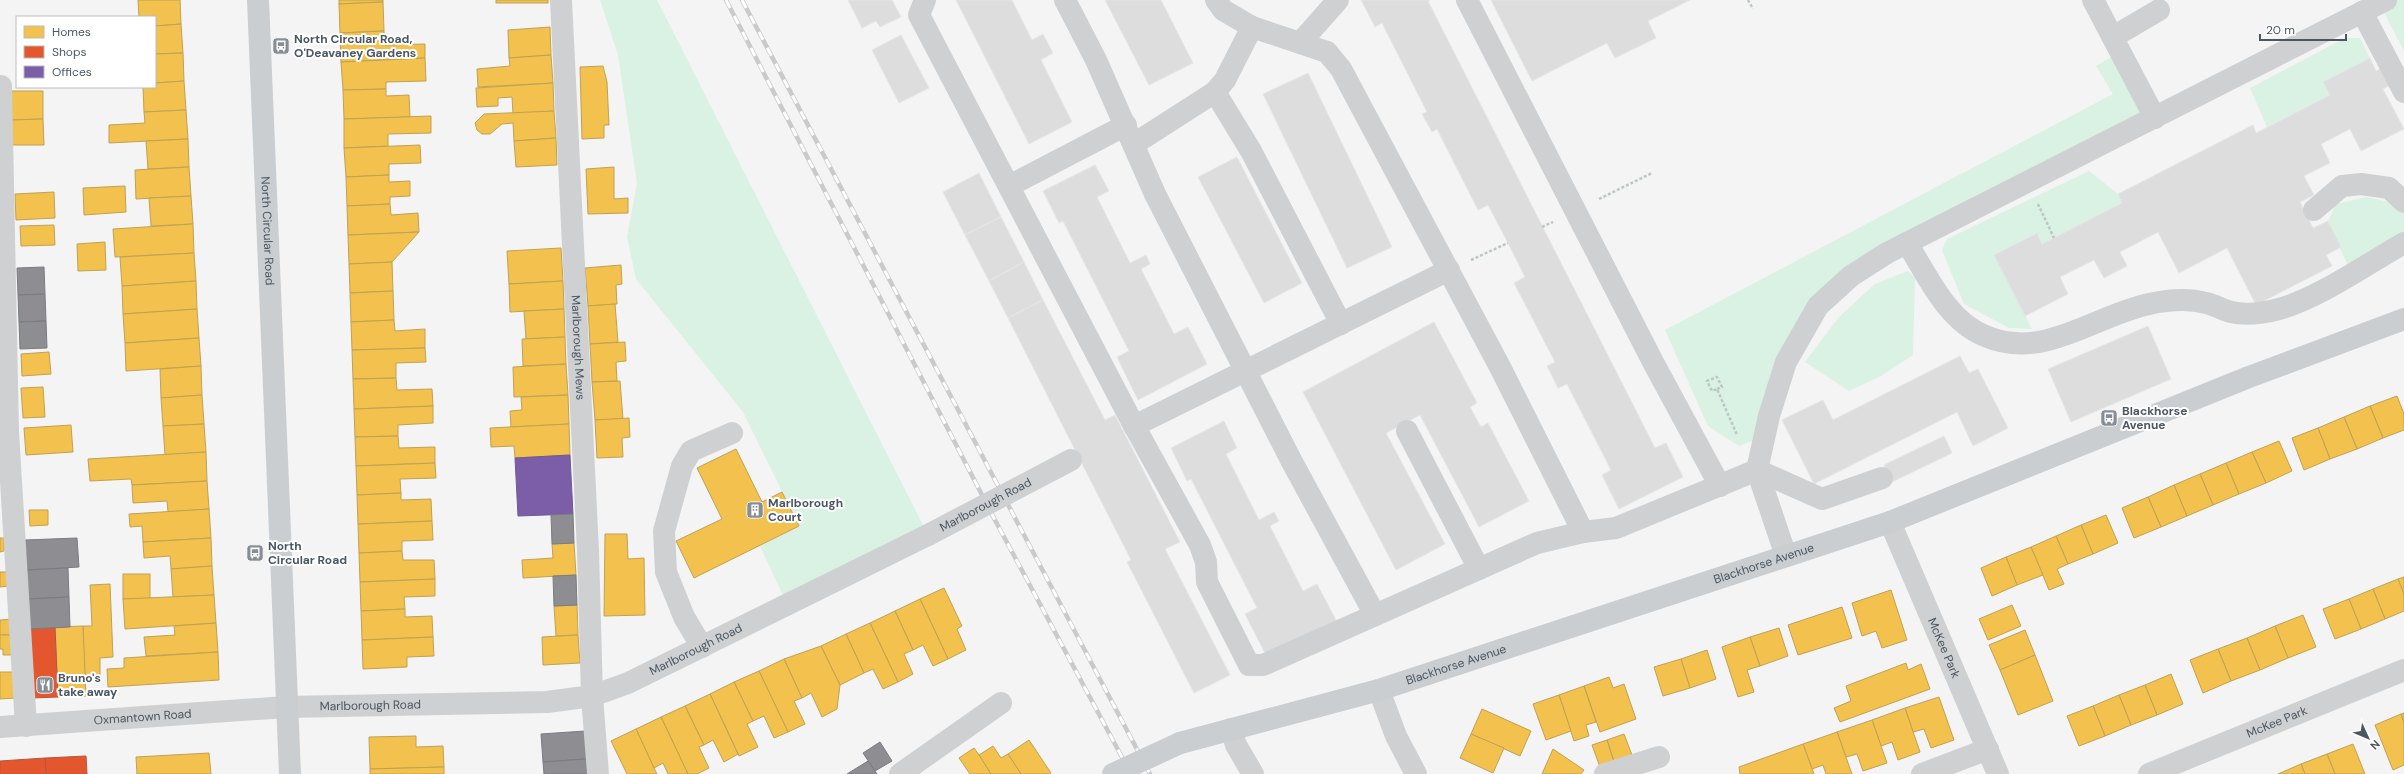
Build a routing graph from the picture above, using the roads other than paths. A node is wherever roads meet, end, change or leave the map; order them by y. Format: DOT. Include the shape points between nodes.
graph roads {
  1 [pos="258,0"];
  2 [pos="561,0"];
  3 [pos="1065,0"];
  4 [pos="1216,0"];
  5 [pos="1338,0"];
  6 [pos="1467,0"];
  7 [pos="2093,0"];
  8 [pos="2386,0"];
  9 [pos="923,1"];
  10 [pos="2159,10"];
  11 [pos="2362,12"];
  12 [pos="1252,27"];
  13 [pos="2113,37"];
  14 [pos="1300,43"];
  15 [pos="1,86"];
  16 [pos="1215,92"];
  17 [pos="2404,92"];
  18 [pos="2155,118"];
  19 [pos="1130,135"];
  20 [pos="1009,186"];
  21 [pos="2404,202"];
  22 [pos="2314,210"];
  23 [pos="1907,243"];
  24 [pos="2404,243"];
  25 [pos="1449,270"];
  26 [pos="2404,319"];
  27 [pos="1341,324"];
  28 [pos="1246,371"];
  29 [pos="1134,426"];
  30 [pos="1407,431"];
  31 [pos="732,433"];
  32 [pos="1071,460"];
  33 [pos="1757,470"];
  34 [pos="1882,478"];
  35 [pos="1720,486"];
  36 [pos="1890,522"];
  37 [pos="1583,532"];
  38 [pos="1786,556"];
  39 [pos="1479,569"];
  40 [pos="1375,615"];
  41 [pos="702,647"];
  42 [pos="2404,670"];
  43 [pos="1379,690"];
  44 [pos="592,696"];
  45 [pos="1001,703"];
  46 [pos="286,707"];
  47 [pos="26,726"];
  48 [pos="0,727"];
  49 [pos="1231,729"];
  50 [pos="1988,749"];
  51 [pos="1660,756"];
  52 [pos="290,774"];
  53 [pos="598,774"];
  54 [pos="900,774"];
  55 [pos="1113,774"];
  56 [pos="1253,774"];
  57 [pos="1416,774"];
  58 [pos="1605,774"];
  59 [pos="1922,774"];
  60 [pos="1998,774"];
  61 [pos="2149,774"];
  1 -- 46 [label="main road, North Circular Road"];
  2 -- 44 [label="street, Marlborough Mews" via="588,551"];
  3 -- 19 [label="street"];
  4 -- 12 [label="street" via="1223,10"];
  5 -- 14 [label="street"];
  6 -- 35 [label="street" via="1653,362"];
  7 -- 13 [label="street"];
  8 -- 11 [label="street"];
  9 -- 20 [label="street" via="919,15"];
  10 -- 13 [label="street"];
  11 -- 17 [label="street"];
  11 -- 18 [label="street"];
  12 -- 14 [label="street"];
  12 -- 16 [label="street" via="1225,80"];
  13 -- 18 [label="street"];
  14 -- 25 [label="street" via="1327,52 1341,69"];
  15 -- 47 [label="street" via="8,432"];
  16 -- 19 [label="street" via="1187,112"];
  16 -- 27 [label="street" via="1251,151"];
  18 -- 23 [label="street"];
  19 -- 20 [label="street"];
  19 -- 28 [label="street" via="1155,194"];
  20 -- 29 [label="street"];
  21 -- 22 [label="street" via="2389,188 2361,184 2342,186"];
  23 -- 24 [label="street" via="1958,319 1986,337 2033,344 2062,337 2148,304 2177,300 2205,302 2232,312 2254,314 2280,309 2317,292"];
  23 -- 33 [label="street" via="1852,276 1818,306 1806,324 1786,362 1769,416"];
  25 -- 27 [label="street"];
  25 -- 37 [label="street"];
  26 -- 36 [label="main road, Blackhorse Avenue" via="2249,377"];
  27 -- 28 [label="street"];
  28 -- 29 [label="street"];
  28 -- 40 [label="street"];
  29 -- 40 [label="street" via="1200,546 1206,562 1207,582 1249,664 1263,665"];
  30 -- 39 [label="street"];
  31 -- 41 [label="street" via="691,451 682,466 664,531 666,572 684,617"];
  32 -- 41 [label="street, Marlborough Road, bridge" via="928,535"];
  33 -- 34 [label="street" via="1822,499"];
  33 -- 35 [label="street"];
  33 -- 38 [label="street"];
  35 -- 37 [label="street" via="1616,528"];
  36 -- 38 [label="main road, Blackhorse Avenue"];
  36 -- 50 [label="street, McKee Park"];
  37 -- 39 [label="street" via="1537,543"];
  38 -- 43 [label="main road, Blackhorse Avenue"];
  39 -- 40 [label="street"];
  41 -- 44 [label="street, Marlborough Road" via="628,683"];
  42 -- 61 [label="street, McKee Park"];
  43 -- 49 [label="main road, Blackhorse Avenue"];
  43 -- 57 [label="street" via="1396,736"];
  44 -- 46 [label="street, Marlborough Road" via="547,702"];
  44 -- 53 [label="street, Marlborough Mews"];
  45 -- 54 [label="street"];
  46 -- 47 [label="street, Oxmantown Road"];
  46 -- 52 [label="main road, North Circular Road"];
  47 -- 48 [label="street, Oxmantown Road"];
  49 -- 55 [label="main road, Blackhorse Avenue, bridge" via="1180,743"];
  49 -- 56 [label="street" via="1236,745"];
  50 -- 59 [label="street"];
  50 -- 60 [label="street, McKee Park"];
  51 -- 58 [label="street"];
}
